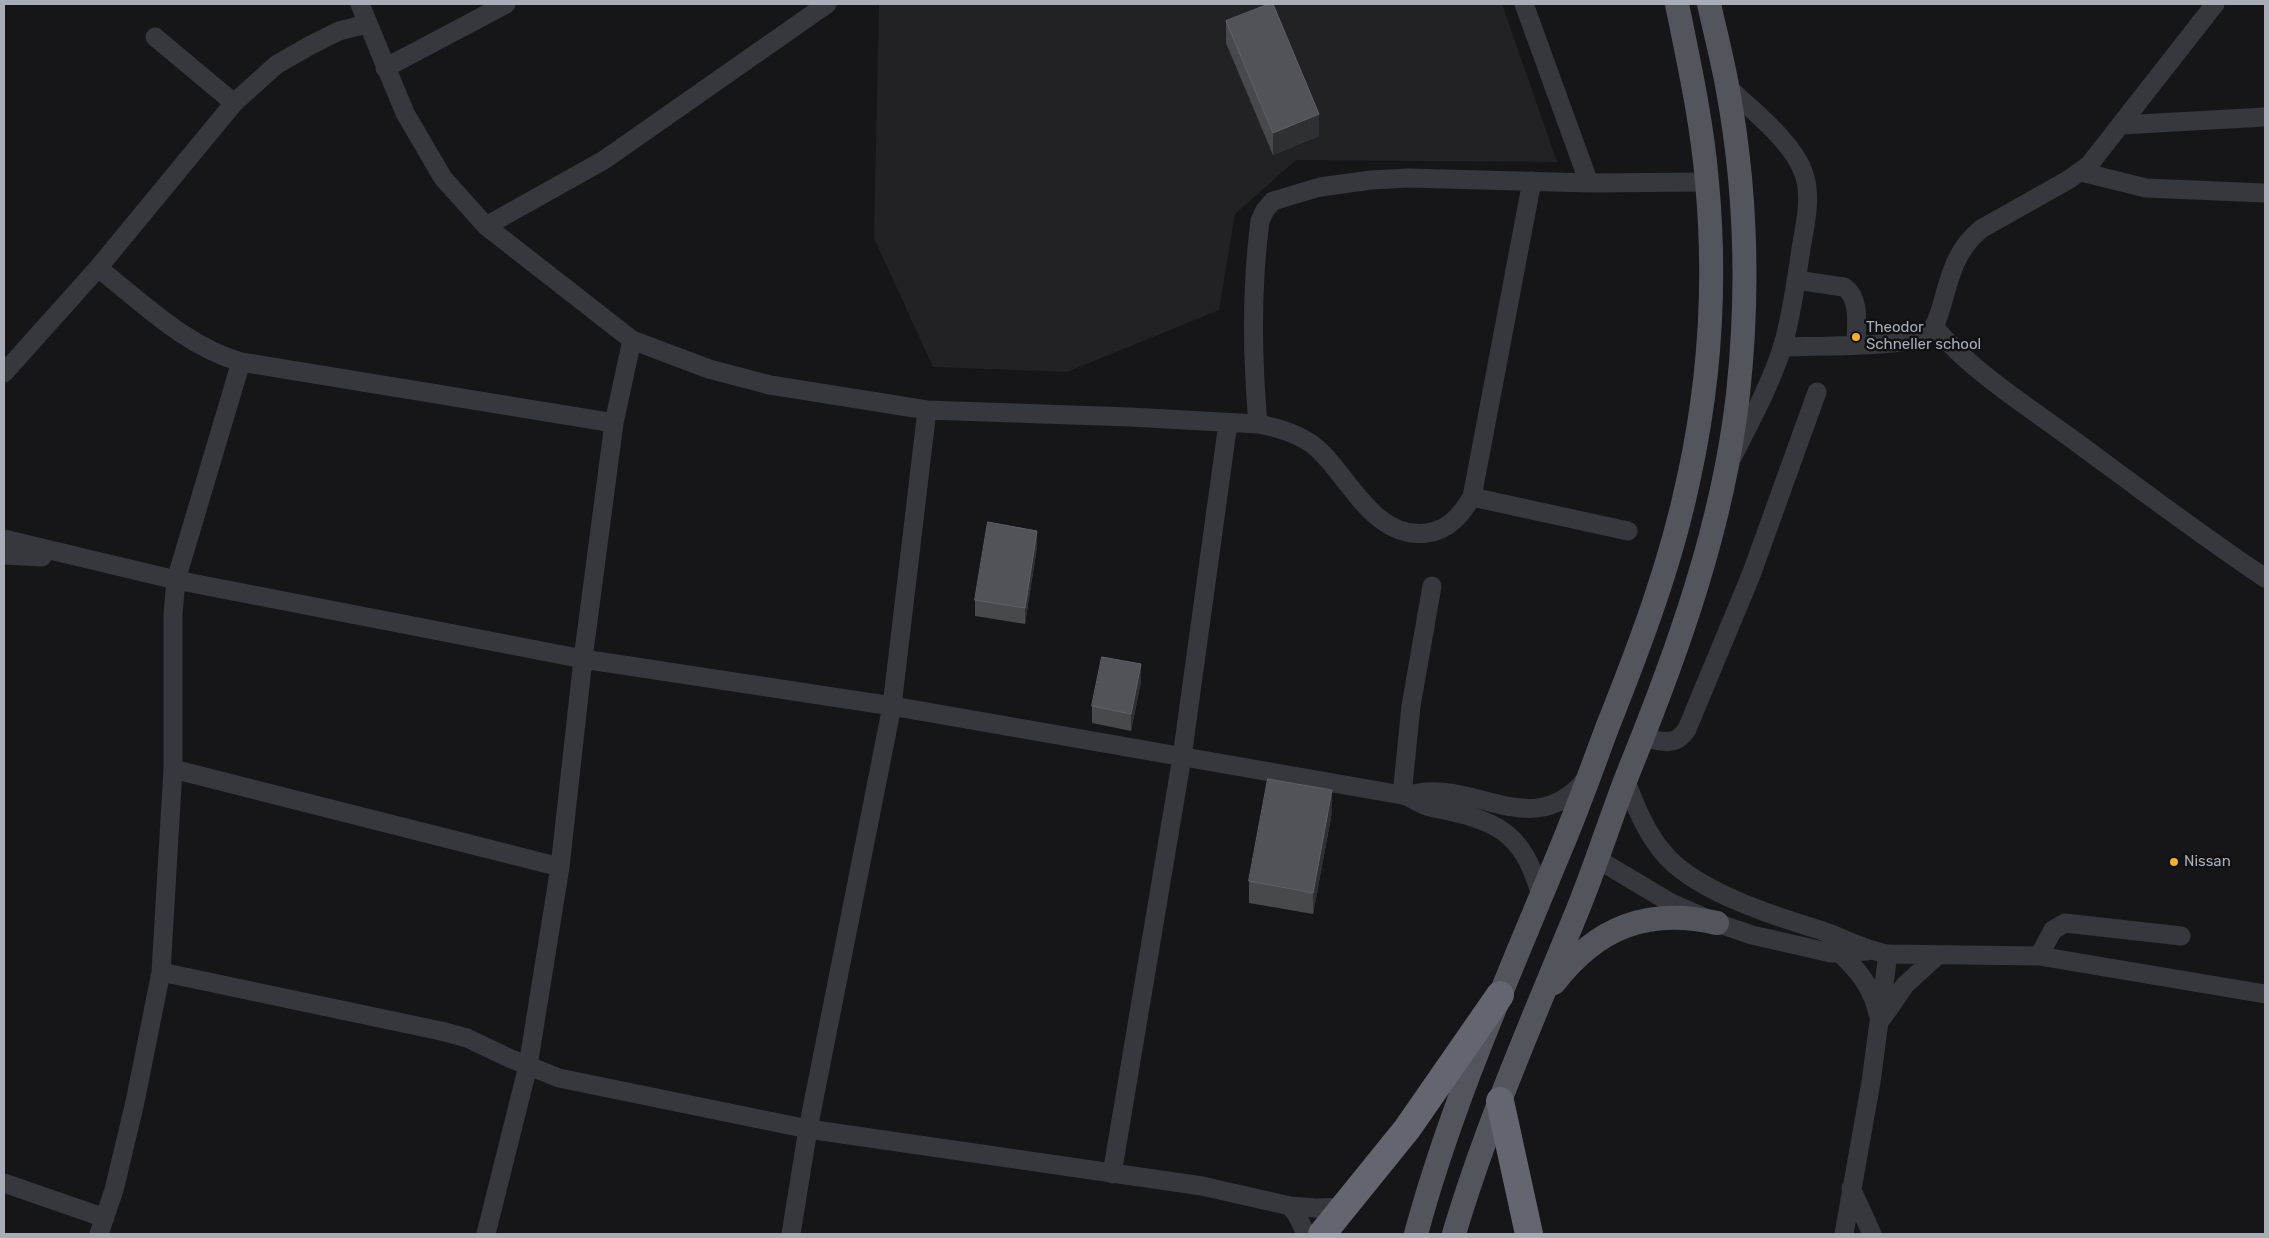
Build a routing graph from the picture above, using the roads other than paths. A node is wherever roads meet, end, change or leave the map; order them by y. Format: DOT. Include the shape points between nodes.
graph roads {
  1 [pos="360,4"];
  2 [pos="506,4"];
  3 [pos="827,4"];
  4 [pos="1524,4"];
  5 [pos="1677,4"];
  6 [pos="1709,4"];
  7 [pos="2216,4"];
  8 [pos="367,24"];
  9 [pos="155,37"];
  10 [pos="385,68"];
  11 [pos="1727,86"];
  12 [pos="234,103"];
  13 [pos="2265,117"];
  14 [pos="2121,125"];
  15 [pos="2081,172"];
  16 [pos="1532,181"];
  17 [pos="1707,182"];
  18 [pos="1589,183"];
  19 [pos="2265,193"];
  20 [pos="486,226"];
  21 [pos="98,268"];
  22 [pos="1796,280"];
  23 [pos="1934,327"];
  24 [pos="632,340"];
  25 [pos="1856,344"];
  26 [pos="1782,347"];
  27 [pos="241,362"];
  28 [pos="4,373"];
  29 [pos="1817,392"];
  30 [pos="927,410"];
  31 [pos="614,423"];
  32 [pos="1228,423"];
  33 [pos="1258,424"];
  34 [pos="1726,470"];
  35 [pos="1472,496"];
  36 [pos="1628,531"];
  37 [pos="4,538"];
  38 [pos="4,555"];
  39 [pos="93,560"];
  40 [pos="2265,578"];
  41 [pos="176,580"];
  42 [pos="1432,586"];
  43 [pos="583,659"];
  44 [pos="892,706"];
  45 [pos="1644,737"];
  46 [pos="1182,757"];
  47 [pos="173,769"];
  48 [pos="1589,776"];
  49 [pos="1626,781"];
  50 [pos="1404,795"];
  51 [pos="1563,844"];
  52 [pos="1597,859"];
  53 [pos="560,867"];
  54 [pos="1541,896"];
  55 [pos="1717,923"];
  56 [pos="2180,936"];
  57 [pos="1867,951"];
  58 [pos="1841,954"];
  59 [pos="1888,954"];
  60 [pos="1938,955"];
  61 [pos="2039,956"];
  62 [pos="161,972"];
  63 [pos="2265,994"];
  64 [pos="1500,995"];
  65 [pos="1536,1006"];
  66 [pos="1880,1023"];
  67 [pos="528,1066"];
  68 [pos="1500,1101"];
  69 [pos="808,1129"];
  70 [pos="1112,1174"];
  71 [pos="4,1183"];
  72 [pos="1850,1187"];
  73 [pos="1290,1206"];
  74 [pos="1344,1207"];
  75 [pos="102,1226"];
  76 [pos="1529,1233"];
  77 [pos="486,1234"];
  78 [pos="791,1234"];
  79 [pos="1306,1234"];
  80 [pos="1322,1234"];
  81 [pos="1416,1234"];
  82 [pos="1454,1234"];
  83 [pos="1844,1234"];
  84 [pos="1872,1234"];
  1 -- 8 [label="street"];
  2 -- 10 [label="street"];
  3 -- 20 [label="street" via="604,160"];
  4 -- 18 [label="street"];
  5 -- 17 [label="main road" via="1696,94"];
  6 -- 11 [label="main road"];
  7 -- 14 [label="street"];
  8 -- 10 [label="street"];
  8 -- 12 [label="street" via="339,32 301,50 276,65"];
  9 -- 12 [label="street"];
  10 -- 20 [label="street" via="405,113 443,178"];
  11 -- 22 [label="street" via="1785,143 1804,174 1807,211"];
  11 -- 34 [label="main road" via="1738,162 1744,240 1744,317 1738,394"];
  12 -- 21 [label="street"];
  13 -- 14 [label="street"];
  14 -- 15 [label="street" via="2098,156"];
  15 -- 19 [label="street" via="2146,188"];
  15 -- 23 [label="street" via="1981,229 1970,239 1954,264"];
  16 -- 18 [label="street"];
  16 -- 33 [label="street" via="1371,180 1320,188 1272,201 1260,221 1253,308 1252,356"];
  16 -- 35 [label="street"];
  17 -- 18 [label="street"];
  17 -- 48 [label="main road" via="1711,256 1709,329 1702,403 1690,475 1673,547 1650,618"];
  20 -- 24 [label="street"];
  21 -- 27 [label="street" via="189,340 222,357"];
  21 -- 28 [label="street"];
  22 -- 25 [label="street" via="1848,289 1855,304"];
  22 -- 26 [label="street"];
  23 -- 25 [label="street" via="1916,340"];
  23 -- 40 [label="street" via="1968,363"];
  24 -- 30 [label="street" via="709,369 770,385"];
  24 -- 31 [label="street"];
  25 -- 26 [label="street"];
  26 -- 34 [label="street"];
  27 -- 31 [label="street"];
  27 -- 41 [label="street"];
  29 -- 45 [label="street" via="1752,575 1687,729 1673,742"];
  30 -- 32 [label="street"];
  30 -- 44 [label="street"];
  31 -- 43 [label="street"];
  32 -- 33 [label="street"];
  32 -- 46 [label="street"];
  33 -- 35 [label="street" via="1291,433 1320,450 1376,515 1400,532 1433,532 1448,526 1461,515"];
  34 -- 45 [label="main road" via="1708,548 1673,660"];
  35 -- 36 [label="street"];
  37 -- 39 [label="street"];
  38 -- 39 [label="street"];
  39 -- 41 [label="street"];
  41 -- 43 [label="street"];
  41 -- 47 [label="street"];
  42 -- 50 [label="street" via="1411,706"];
  43 -- 44 [label="street"];
  43 -- 53 [label="street"];
  44 -- 46 [label="street"];
  44 -- 69 [label="street"];
  45 -- 49 [label="main road"];
  46 -- 50 [label="street"];
  46 -- 70 [label="street"];
  47 -- 53 [label="street"];
  47 -- 62 [label="street"];
  48 -- 50 [label="street" via="1565,798 1534,809 1512,808 1478,798 1437,792"];
  48 -- 51 [label="main road"];
  49 -- 52 [label="main road"];
  49 -- 57 [label="street" via="1654,841 1686,872 1754,908 1835,935"];
  50 -- 54 [label="street" via="1421,804 1472,816 1507,833 1530,861"];
  51 -- 52 [label="main road"];
  51 -- 54 [label="main road"];
  52 -- 55 [label="street" via="1671,902"];
  52 -- 65 [label="main road"];
  53 -- 67 [label="street"];
  54 -- 64 [label="main road"];
  55 -- 58 [label="street" via="1787,944"];
  55 -- 65 [label="main road" via="1665,917 1624,926 1581,952"];
  56 -- 61 [label="street" via="2065,924 2053,930"];
  57 -- 58 [label="street"];
  57 -- 59 [label="street"];
  58 -- 66 [label="street" via="1867,985"];
  59 -- 60 [label="street"];
  59 -- 66 [label="street"];
  60 -- 61 [label="street"];
  60 -- 66 [label="street" via="1904,985"];
  61 -- 63 [label="street"];
  62 -- 67 [label="street" via="441,1031 467,1038"];
  62 -- 75 [label="street" via="135,1102"];
  64 -- 74 [label="highway" via="1406,1129"];
  64 -- 81 [label="main road" via="1438,1156"];
  65 -- 68 [label="main road"];
  66 -- 72 [label="street"];
  67 -- 69 [label="street" via="559,1078"];
  67 -- 77 [label="street"];
  68 -- 76 [label="highway"];
  68 -- 82 [label="main road" via="1470,1180"];
  69 -- 70 [label="street"];
  69 -- 78 [label="street"];
  70 -- 73 [label="street" via="1202,1186"];
  71 -- 75 [label="street"];
  72 -- 83 [label="street"];
  72 -- 84 [label="street"];
  73 -- 74 [label="street"];
  73 -- 79 [label="street"];
  74 -- 80 [label="highway"];
}
